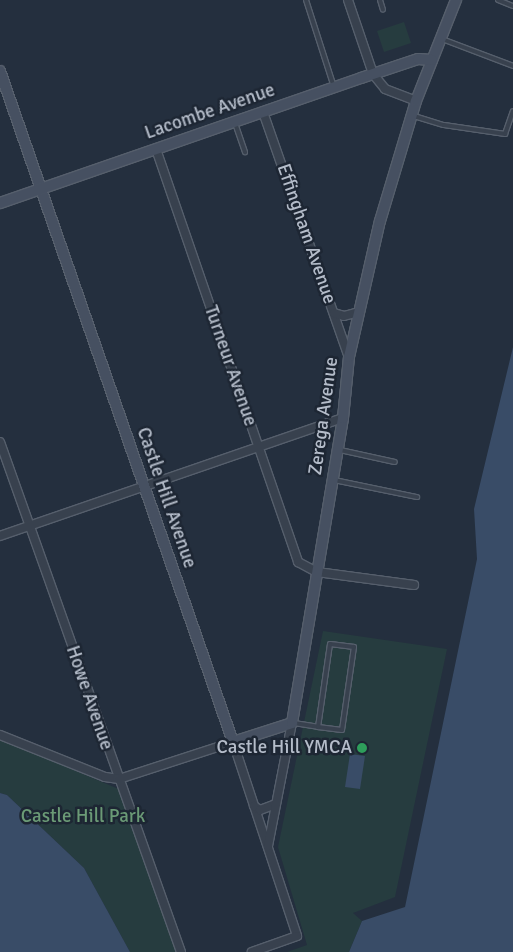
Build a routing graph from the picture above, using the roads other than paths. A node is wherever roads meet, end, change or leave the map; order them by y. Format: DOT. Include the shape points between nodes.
graph roads {
  1 [pos="306,0"];
  2 [pos="348,0"];
  3 [pos="380,0"];
  4 [pos="456,0"];
  5 [pos="498,0"];
  6 [pos="513,6"];
  7 [pos="383,10"];
  8 [pos="440,38"];
  9 [pos="432,60"];
  10 [pos="513,66"];
  11 [pos="0,71"];
  12 [pos="374,74"];
  13 [pos="334,87"];
  14 [pos="416,101"];
  15 [pos="513,111"];
  16 [pos="262,112"];
  17 [pos="412,115"];
  18 [pos="234,121"];
  19 [pos="156,149"];
  20 [pos="245,152"];
  21 [pos="41,189"];
  22 [pos="0,203"];
  23 [pos="360,312"];
  24 [pos="334,313"];
  25 [pos="349,357"];
  26 [pos="343,418"];
  27 [pos="0,442"];
  28 [pos="258,448"];
  29 [pos="337,449"];
  30 [pos="395,462"];
  31 [pos="332,479"];
  32 [pos="144,487"];
  33 [pos="417,498"];
  34 [pos="29,526"];
  35 [pos="0,536"];
  36 [pos="317,572"];
  37 [pos="414,585"];
  38 [pos="292,723"];
  39 [pos="318,727"];
  40 [pos="0,735"];
  41 [pos="233,742"];
  42 [pos="119,779"];
  43 [pos="276,804"];
  44 [pos="254,806"];
  45 [pos="268,848"];
  46 [pos="181,952"];
  47 [pos="252,952"];
  1 -- 13 [label="lane"];
  2 -- 12 [label="street"];
  3 -- 7 [label="lane"];
  4 -- 8 [label="street, Zerega Avenue"];
  5 -- 6 [label="lane"];
  8 -- 9 [label="street, Zerega Avenue"];
  8 -- 10 [label="lane"];
  9 -- 12 [label="street, Lacombe Avenue" via="418,59"];
  9 -- 14 [label="street, Zerega Avenue"];
  11 -- 21 [label="street, Castle Hill Avenue"];
  12 -- 13 [label="street, Lacombe Avenue"];
  12 -- 14 [label="street" via="386,89"];
  13 -- 16 [label="street, Lacombe Avenue"];
  14 -- 17 [label="street, Zerega Avenue"];
  15 -- 17 [label="lane" via="505,134 444,125"];
  16 -- 18 [label="street, Lacombe Avenue"];
  16 -- 24 [label="street, Effingham Avenue"];
  17 -- 23 [label="street, Zerega Avenue" via="380,221"];
  18 -- 19 [label="street, Lacombe Avenue"];
  18 -- 20 [label="lane"];
  19 -- 21 [label="street, Lacombe Avenue"];
  19 -- 28 [label="street, Turneur Avenue"];
  21 -- 22 [label="street, Lacombe Avenue"];
  21 -- 32 [label="street, Castle Hill Avenue"];
  23 -- 24 [label="street" via="344,316"];
  23 -- 25 [label="street, Zerega Avenue"];
  24 -- 25 [label="street, Effingham Avenue"];
  25 -- 26 [label="street, Zerega Avenue"];
  26 -- 28 [label="street"];
  26 -- 29 [label="street, Zerega Avenue"];
  27 -- 34 [label="street, Howe Avenue"];
  28 -- 32 [label="street"];
  28 -- 36 [label="street, Turneur Avenue" via="298,562"];
  29 -- 30 [label="lane"];
  29 -- 31 [label="street, Zerega Avenue"];
  31 -- 33 [label="lane"];
  31 -- 36 [label="street, Zerega Avenue"];
  32 -- 34 [label="street"];
  32 -- 41 [label="street, Castle Hill Avenue"];
  34 -- 35 [label="street"];
  34 -- 42 [label="street, Howe Avenue"];
  36 -- 37 [label="street"];
  36 -- 38 [label="street, Zerega Avenue"];
  38 -- 39 [label="lane"];
  38 -- 41 [label="street"];
  38 -- 43 [label="street, Zerega Avenue"];
  39 -- 39 [label="lane" via="342,730 354,648 330,644"];
  40 -- 42 [label="street" via="105,778"];
  41 -- 42 [label="street"];
  41 -- 44 [label="street, Castle Hill Avenue"];
  42 -- 46 [label="street, Howe Avenue"];
  43 -- 44 [label="street" via="260,810"];
  43 -- 45 [label="street, Zerega Avenue"];
  44 -- 45 [label="street, Castle Hill Avenue"];
  45 -- 47 [label="street, Castle Hill Avenue" via="297,936"];
}
